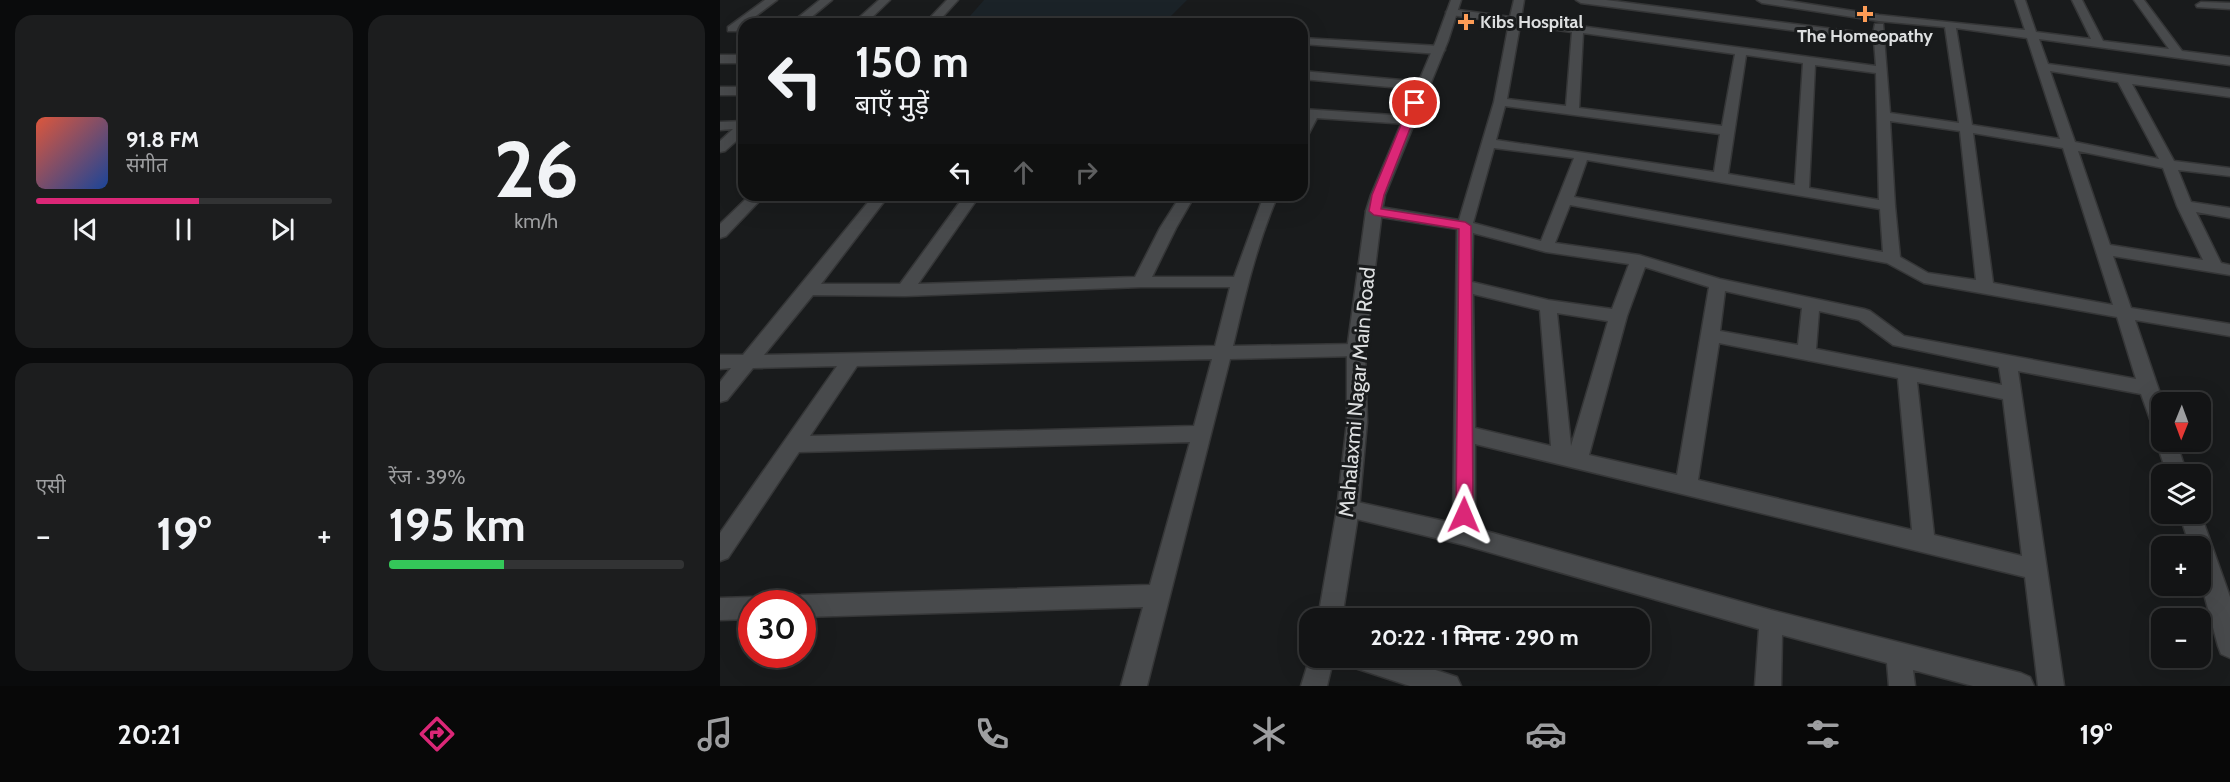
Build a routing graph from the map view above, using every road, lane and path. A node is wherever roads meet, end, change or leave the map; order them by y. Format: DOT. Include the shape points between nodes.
graph roads {
  1 [pos="772,0"];
  2 [pos="827,0"];
  3 [pos="885,0"];
  4 [pos="953,0"];
  5 [pos="1519,0"];
  6 [pos="1581,0"];
  7 [pos="1762,0"];
  8 [pos="2006,0"];
  9 [pos="2077,0"];
  10 [pos="2139,0"];
  11 [pos="2021,1"];
  12 [pos="1791,2"];
  13 [pos="2201,4"];
  14 [pos="1454,6"];
  15 [pos="2225,6"];
  16 [pos="2230,15"];
  17 [pos="751,18"];
  18 [pos="804,18"];
  19 [pos="865,18"];
  20 [pos="936,18"];
  21 [pos="1879,18"];
  22 [pos="1514,19"];
  23 [pos="1950,24"];
  24 [pos="1578,28"];
  25 [pos="738,29"];
  26 [pos="720,30"];
  27 [pos="2032,35"];
  28 [pos="1879,38"];
  29 [pos="1308,41"];
  30 [pos="2099,44"];
  31 [pos="1439,50"];
  32 [pos="1741,50"];
  33 [pos="2176,53"];
  34 [pos="720,59"];
  35 [pos="738,59"];
  36 [pos="1809,60"];
  37 [pos="2230,60"];
  38 [pos="2045,67"];
  39 [pos="1881,70"];
  40 [pos="1308,76"];
  41 [pos="2123,80"];
  42 [pos="1423,86"];
  43 [pos="720,91"];
  44 [pos="738,91"];
  45 [pos="2230,93"];
  46 [pos="1500,102"];
  47 [pos="1572,111"];
  48 [pos="1308,113"];
  49 [pos="1884,116"];
  50 [pos="1408,120"];
  51 [pos="720,126"];
  52 [pos="738,126"];
  53 [pos="1966,128"];
  54 [pos="1727,131"];
  55 [pos="738,132"];
  56 [pos="1488,143"];
  57 [pos="2069,145"];
  58 [pos="720,148"];
  59 [pos="1582,155"];
  60 [pos="2169,165"];
  61 [pos="2230,172"];
  62 [pos="1720,177"];
  63 [pos="1802,191"];
  64 [pos="1565,200"];
  65 [pos="751,201"];
  66 [pos="877,201"];
  67 [pos="969,201"];
  68 [pos="1184,201"];
  69 [pos="1268,201"];
  70 [pos="1887,206"];
  71 [pos="2186,207"];
  72 [pos="1374,211"];
  73 [pos="2230,213"];
  74 [pos="723,226"];
  75 [pos="1465,226"];
  76 [pos="1546,247"];
  77 [pos="2103,249"];
  78 [pos="1892,259"];
  79 [pos="1640,260"];
  80 [pos="2223,269"];
  81 [pos="1141,282"];
  82 [pos="1240,282"];
  83 [pos="1718,284"];
  84 [pos="1464,286"];
  85 [pos="1985,287"];
  86 [pos="808,290"];
  87 [pos="905,290"];
  88 [pos="1811,304"];
  89 [pos="1548,306"];
  90 [pos="2122,311"];
  91 [pos="1618,316"];
  92 [pos="2230,330"];
  93 [pos="1711,335"];
  94 [pos="1356,350"];
  95 [pos="1222,351"];
  96 [pos="1806,354"];
  97 [pos="851,360"];
  98 [pos="720,362"];
  99 [pos="747,362"];
  100 [pos="2008,362"];
  101 [pos="1907,374"];
  102 [pos="2148,388"];
  103 [pos="2013,394"];
  104 [pos="720,395"];
  105 [pos="2151,397"];
  106 [pos="1202,434"];
  107 [pos="1465,434"];
  108 [pos="792,444"];
  109 [pos="1569,459"];
  110 [pos="1686,487"];
  111 [pos="1348,509"];
  112 [pos="2194,524"];
  113 [pos="1464,535"];
  114 [pos="1924,543"];
  115 [pos="720,551"];
  116 [pos="2036,569"];
  117 [pos="1157,596"];
  118 [pos="816,606"];
  119 [pos="2225,607"];
  120 [pos="738,608"];
  121 [pos="1332,608"];
  122 [pos="720,609"];
  123 [pos="1771,621"];
  124 [pos="2230,646"];
  125 [pos="1899,655"];
  126 [pos="1319,668"];
  127 [pos="1392,668"];
  128 [pos="1134,686"];
  129 [pos="1314,686"];
  130 [pos="1448,686"];
  131 [pos="1768,686"];
  132 [pos="1902,686"];
  133 [pos="2021,686"];
  134 [pos="2051,686"];
  1 -- 17 [label="street"];
  2 -- 18 [label="street"];
  3 -- 19 [label="street"];
  4 -- 20 [label="street"];
  5 -- 22 [label="street"];
  6 -- 28 [label="street"];
  7 -- 12 [label="street"];
  8 -- 11 [label="street"];
  9 -- 30 [label="street"];
  10 -- 33 [label="street"];
  11 -- 27 [label="street"];
  12 -- 21 [label="street"];
  13 -- 15 [label="street"];
  14 -- 22 [label="street"];
  14 -- 31 [label="street, Mahalaxmi Nagar Main Road"];
  15 -- 16 [label="street"];
  21 -- 23 [label="street"];
  21 -- 28 [label="street"];
  22 -- 24 [label="street"];
  22 -- 46 [label="street"];
  23 -- 27 [label="street"];
  23 -- 53 [label="street"];
  24 -- 32 [label="street"];
  24 -- 47 [label="street"];
  25 -- 26 [label="street"];
  27 -- 30 [label="street"];
  27 -- 38 [label="street"];
  28 -- 39 [label="street"];
  29 -- 31 [label="street"];
  30 -- 33 [label="street"];
  31 -- 42 [label="street, Mahalaxmi Nagar Main Road"];
  32 -- 36 [label="street"];
  32 -- 54 [label="street"];
  33 -- 37 [label="street"];
  34 -- 35 [label="street"];
  36 -- 39 [label="street"];
  36 -- 63 [label="street"];
  38 -- 41 [label="street"];
  38 -- 57 [label="street"];
  39 -- 49 [label="street"];
  40 -- 42 [label="street"];
  41 -- 45 [label="street"];
  41 -- 60 [label="street"];
  42 -- 50 [label="street, Mahalaxmi Nagar Main Road"];
  43 -- 44 [label="street"];
  46 -- 47 [label="street"];
  46 -- 56 [label="street"];
  47 -- 54 [label="street"];
  48 -- 50 [label="street"];
  49 -- 53 [label="street"];
  49 -- 70 [label="street"];
  50 -- 72 [label="street, Mahalaxmi Nagar Main Road"];
  51 -- 52 [label="street"];
  53 -- 57 [label="street"];
  53 -- 85 [label="street"];
  54 -- 62 [label="street"];
  55 -- 58 [label="street"];
  56 -- 59 [label="street"];
  56 -- 75 [label="street"];
  57 -- 60 [label="street"];
  57 -- 77 [label="street"];
  59 -- 62 [label="street"];
  59 -- 64 [label="street"];
  60 -- 61 [label="street"];
  60 -- 71 [label="street"];
  62 -- 63 [label="street"];
  63 -- 70 [label="street"];
  64 -- 76 [label="street"];
  64 -- 78 [label="street"];
  65 -- 74 [label="street"];
  66 -- 86 [label="street"];
  67 -- 87 [label="street"];
  68 -- 81 [label="street"];
  69 -- 82 [label="street"];
  70 -- 78 [label="street"];
  71 -- 73 [label="street"];
  71 -- 80 [label="street"];
  72 -- 75 [label="street"];
  72 -- 94 [label="street, Mahalaxmi Nagar Main Road"];
  75 -- 76 [label="street"];
  75 -- 84 [label="street"];
  76 -- 79 [label="street"];
  77 -- 80 [label="street"];
  77 -- 90 [label="street"];
  78 -- 85 [label="street" via="1924,278"];
  79 -- 83 [label="street"];
  79 -- 91 [label="street"];
  81 -- 82 [label="street"];
  81 -- 87 [label="street"];
  82 -- 95 [label="street"];
  83 -- 88 [label="street"];
  83 -- 93 [label="street"];
  84 -- 89 [label="street"];
  84 -- 107 [label="street"];
  85 -- 90 [label="street"];
  86 -- 87 [label="street"];
  86 -- 99 [label="street"];
  88 -- 96 [label="street"];
  88 -- 100 [label="street" via="1864,315 1899,341"];
  89 -- 91 [label="street"];
  89 -- 109 [label="street"];
  90 -- 92 [label="street"];
  90 -- 102 [label="street"];
  91 -- 109 [label="street"];
  93 -- 96 [label="street"];
  93 -- 110 [label="street"];
  94 -- 95 [label="street"];
  94 -- 111 [label="street, Mahalaxmi Nagar Main Road" via="1357,422"];
  95 -- 97 [label="street"];
  95 -- 106 [label="street"];
  96 -- 101 [label="street"];
  97 -- 99 [label="street"];
  97 -- 108 [label="street"];
  98 -- 99 [label="street"];
  99 -- 104 [label="street"];
  100 -- 102 [label="street"];
  100 -- 103 [label="street"];
  101 -- 103 [label="street"];
  101 -- 114 [label="street"];
  102 -- 105 [label="street"];
  103 -- 116 [label="street"];
  106 -- 108 [label="street"];
  106 -- 117 [label="street"];
  107 -- 109 [label="street"];
  107 -- 113 [label="street"];
  108 -- 115 [label="street"];
  109 -- 110 [label="street"];
  110 -- 114 [label="street"];
  111 -- 113 [label="street"];
  111 -- 121 [label="street, Mahalaxmi Nagar Main Road"];
  112 -- 119 [label="street"];
  113 -- 123 [label="street"];
  114 -- 116 [label="street"];
  116 -- 134 [label="street"];
  117 -- 118 [label="street"];
  117 -- 128 [label="street"];
  119 -- 124 [label="street"];
  120 -- 122 [label="street"];
  123 -- 125 [label="street"];
  123 -- 131 [label="street"];
  125 -- 132 [label="street"];
  125 -- 133 [label="street"];
  126 -- 129 [label="street"];
  127 -- 130 [label="street"];
}
